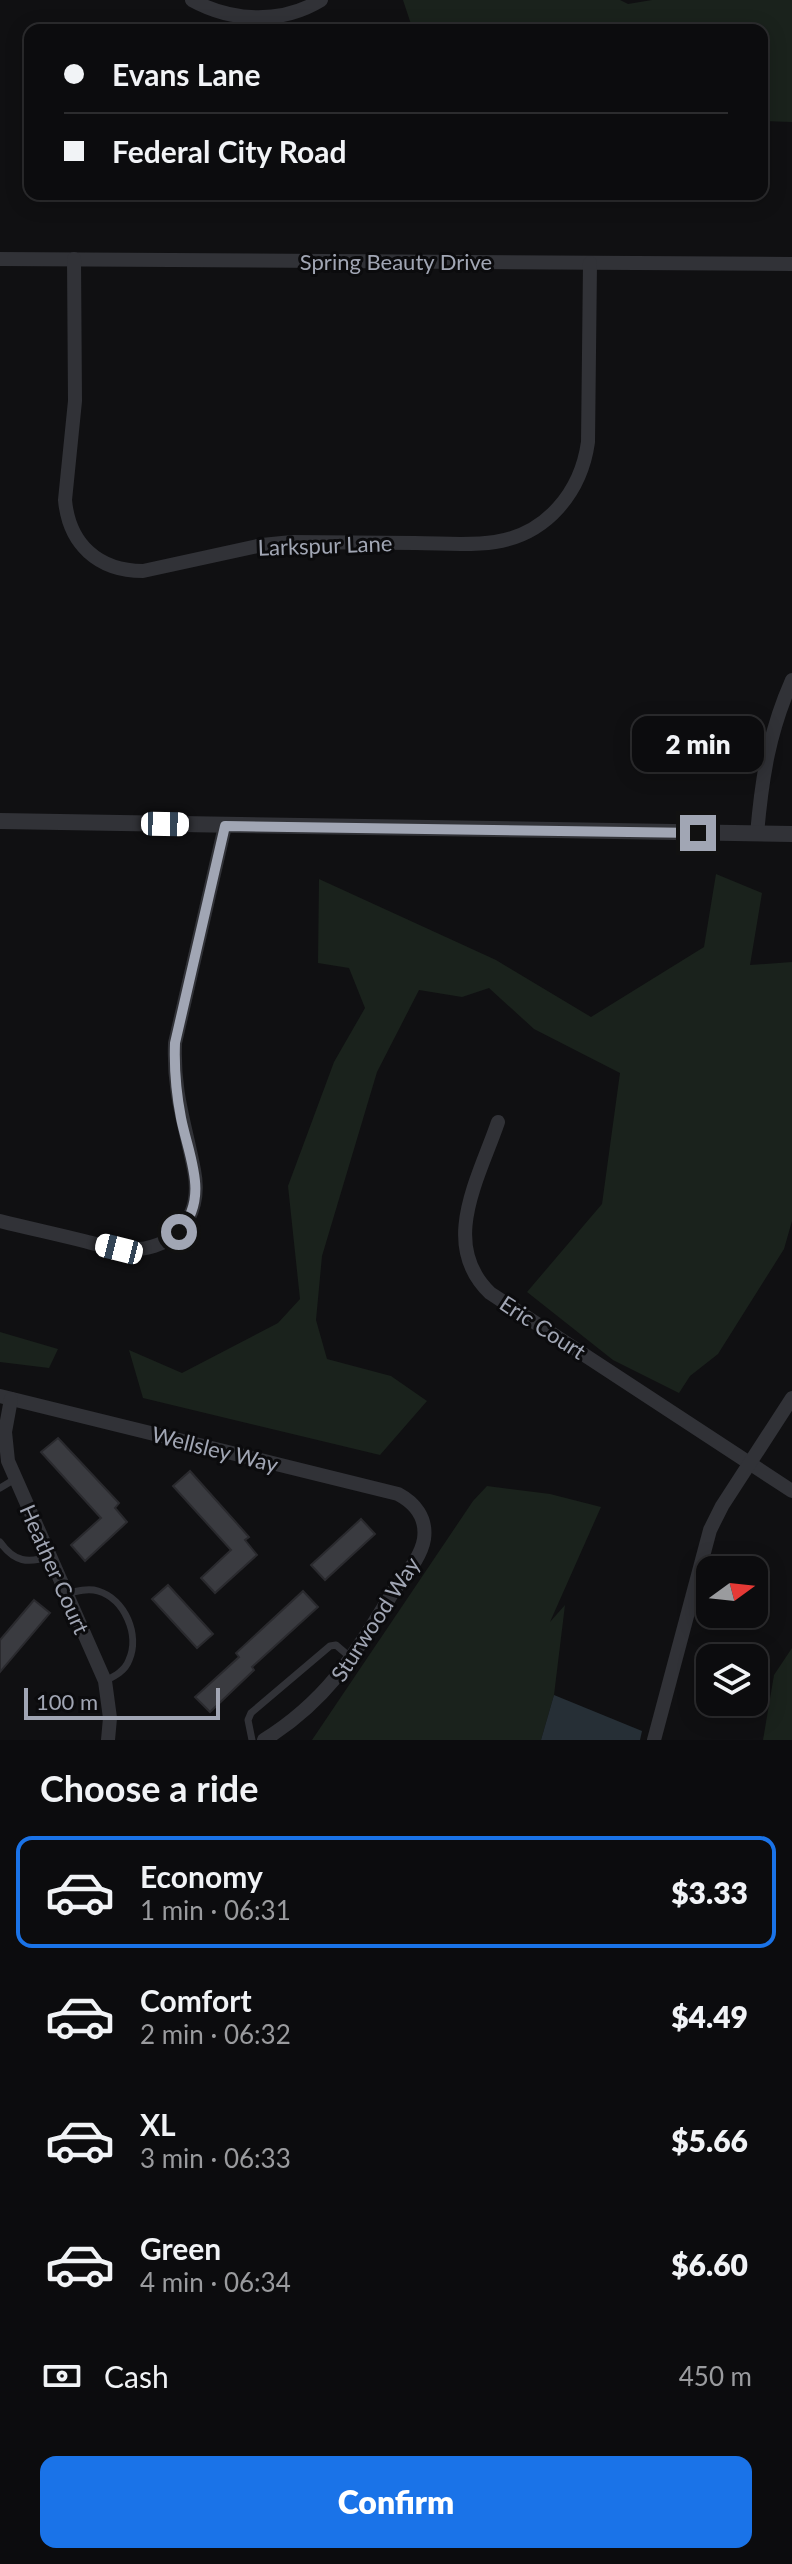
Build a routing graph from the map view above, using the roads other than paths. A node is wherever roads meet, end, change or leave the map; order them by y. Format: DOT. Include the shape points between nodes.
graph roads {
  1 [pos="192,0"];
  2 [pos="321,0"];
  3 [pos="0,259"];
  4 [pos="74,259"];
  5 [pos="590,263"];
  6 [pos="792,264"];
  7 [pos="792,680"];
  8 [pos="0,821"];
  9 [pos="225,826"];
  10 [pos="757,834"];
  11 [pos="792,834"];
  12 [pos="498,1122"];
  13 [pos="0,1221"];
  14 [pos="5,1397"];
  15 [pos="792,1398"];
  16 [pos="749,1463"];
  17 [pos="15,1479"];
  18 [pos="0,1488"];
  19 [pos="792,1491"];
  20 [pos="421,1515"];
  21 [pos="0,1542"];
  22 [pos="50,1556"];
  23 [pos="66,1594"];
  24 [pos="352,1658"];
  25 [pos="105,1681"];
  26 [pos="108,1740"];
  27 [pos="252,1740"];
  28 [pos="264,1740"];
  29 [pos="654,1740"];
  1 -- 2 [label="street" via="220,13 258,18 295,12"];
  3 -- 4 [label="street, Spring Beauty Drive"];
  4 -- 5 [label="street, Spring Beauty Drive"];
  4 -- 5 [label="street, Larkspur Lane" via="75,401 67,516 71,531 90,555 127,571 292,542 496,542 545,521 570,494 586,459"];
  5 -- 6 [label="street, Spring Beauty Drive"];
  7 -- 10 [label="street" via="762,772"];
  8 -- 9 [label="street"];
  9 -- 10 [label="street"];
  9 -- 13 [label="street" via="175,1043 174,1074 197,1192 187,1223 154,1246 119,1249"];
  10 -- 11 [label="street"];
  12 -- 16 [label="street, Eric Court" via="464,1227 466,1256 482,1284"];
  14 -- 17 [label="street, Heather Court" via="4,1447"];
  14 -- 20 [label="street, Wellsley Way" via="398,1494"];
  15 -- 16 [label="street"];
  16 -- 19 [label="street, Eric Court"];
  16 -- 29 [label="street" via="722,1506 703,1551"];
  17 -- 18 [label="lane"];
  17 -- 22 [label="street, Heather Court"];
  20 -- 24 [label="street, Sturwood Way" via="419,1552"];
  21 -- 22 [label="lane" via="20,1561 33,1563"];
  22 -- 23 [label="street, Heather Court"];
  23 -- 25 [label="street, Heather Court"];
  23 -- 25 [label="lane" via="107,1594 129,1621 129,1660"];
  24 -- 27 [label="lane" via="330,1646 251,1713"];
  24 -- 28 [label="street, Sturwood Way" via="309,1708"];
  25 -- 26 [label="street, Heather Court"];
}
